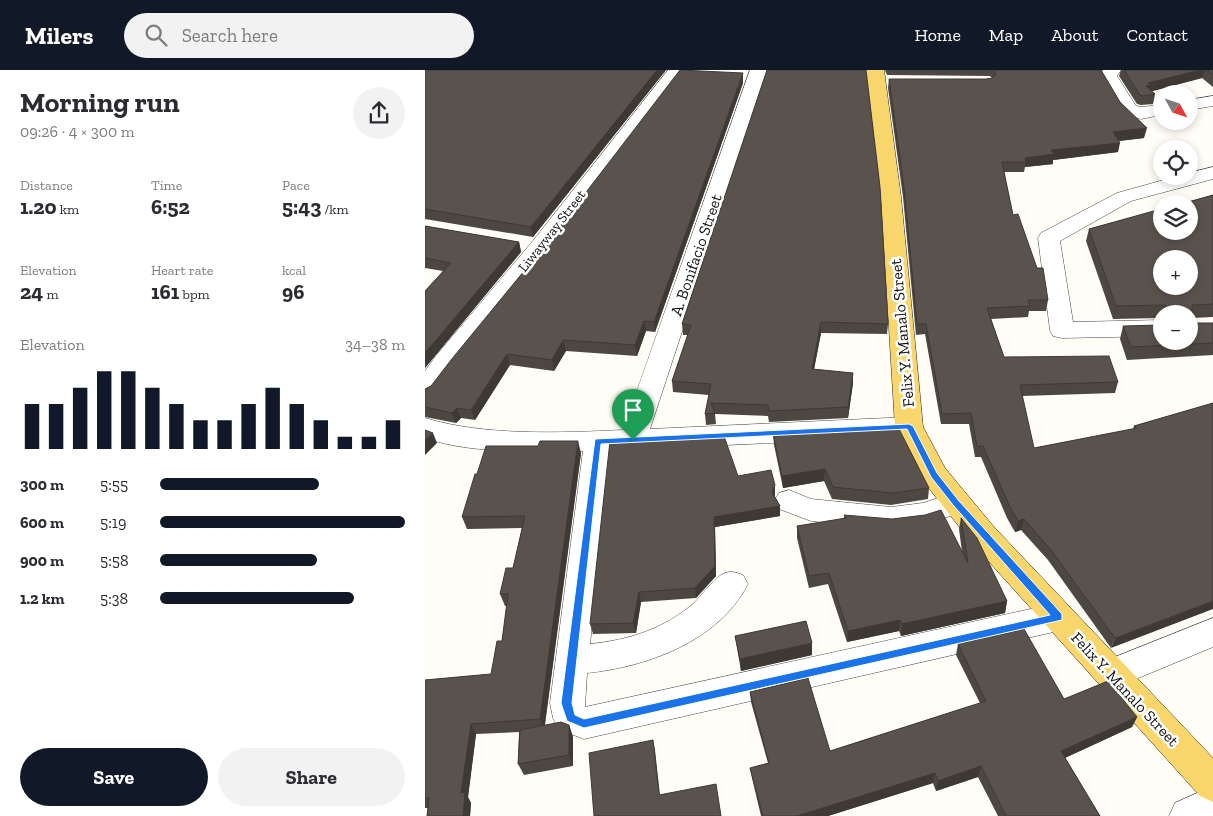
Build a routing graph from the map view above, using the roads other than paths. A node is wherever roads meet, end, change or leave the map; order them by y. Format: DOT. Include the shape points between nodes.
graph roads {
  1 [pos="1112,70"];
  2 [pos="683,71"];
  3 [pos="751,74"];
  4 [pos="882,78"];
  5 [pos="1213,101"];
  6 [pos="1198,104"];
  7 [pos="1153,111"];
  8 [pos="1213,173"];
  9 [pos="513,243"];
  10 [pos="540,248"];
  11 [pos="1153,328"];
  12 [pos="425,390"];
  13 [pos="909,426"];
  14 [pos="425,428"];
  15 [pos="633,440"];
  16 [pos="597,441"];
  17 [pos="789,501"];
  18 [pos="956,503"];
  19 [pos="731,584"];
  20 [pos="1058,617"];
  21 [pos="1213,632"];
  22 [pos="571,660"];
  23 [pos="1112,674"];
  24 [pos="1213,784"];
  25 [pos="1213,804"];
  26 [pos="1188,816"];
  1 -- 7 [label="street" via="1108,76 1129,110"];
  2 -- 10 [label="street, Liwayway Street"];
  3 -- 15 [label="street, A. Bonifacio Street"];
  4 -- 13 [label="main road, Felix Y. Manalo Street"];
  5 -- 6 [label="street"];
  8 -- 11 [label="street" via="1124,197 1049,238 1061,330"];
  9 -- 10 [label="street"];
  10 -- 12 [label="street, Liwayway Street"];
  13 -- 15 [label="street"];
  13 -- 18 [label="main road, Felix Y. Manalo Street" via="934,475"];
  14 -- 16 [label="street" via="487,440"];
  15 -- 16 [label="street"];
  16 -- 22 [label="street"];
  17 -- 18 [label="street" via="811,510 891,518 923,514"];
  18 -- 20 [label="main road, Felix Y. Manalo Street"];
  19 -- 22 [label="street" via="710,608 670,638 635,652"];
  20 -- 22 [label="street" via="584,723 571,718 567,703"];
  20 -- 23 [label="main road, Felix Y. Manalo Street"];
  21 -- 23 [label="street"];
  23 -- 24 [label="main road, Felix Y. Manalo Street"];
  25 -- 26 [label="street"];
}
